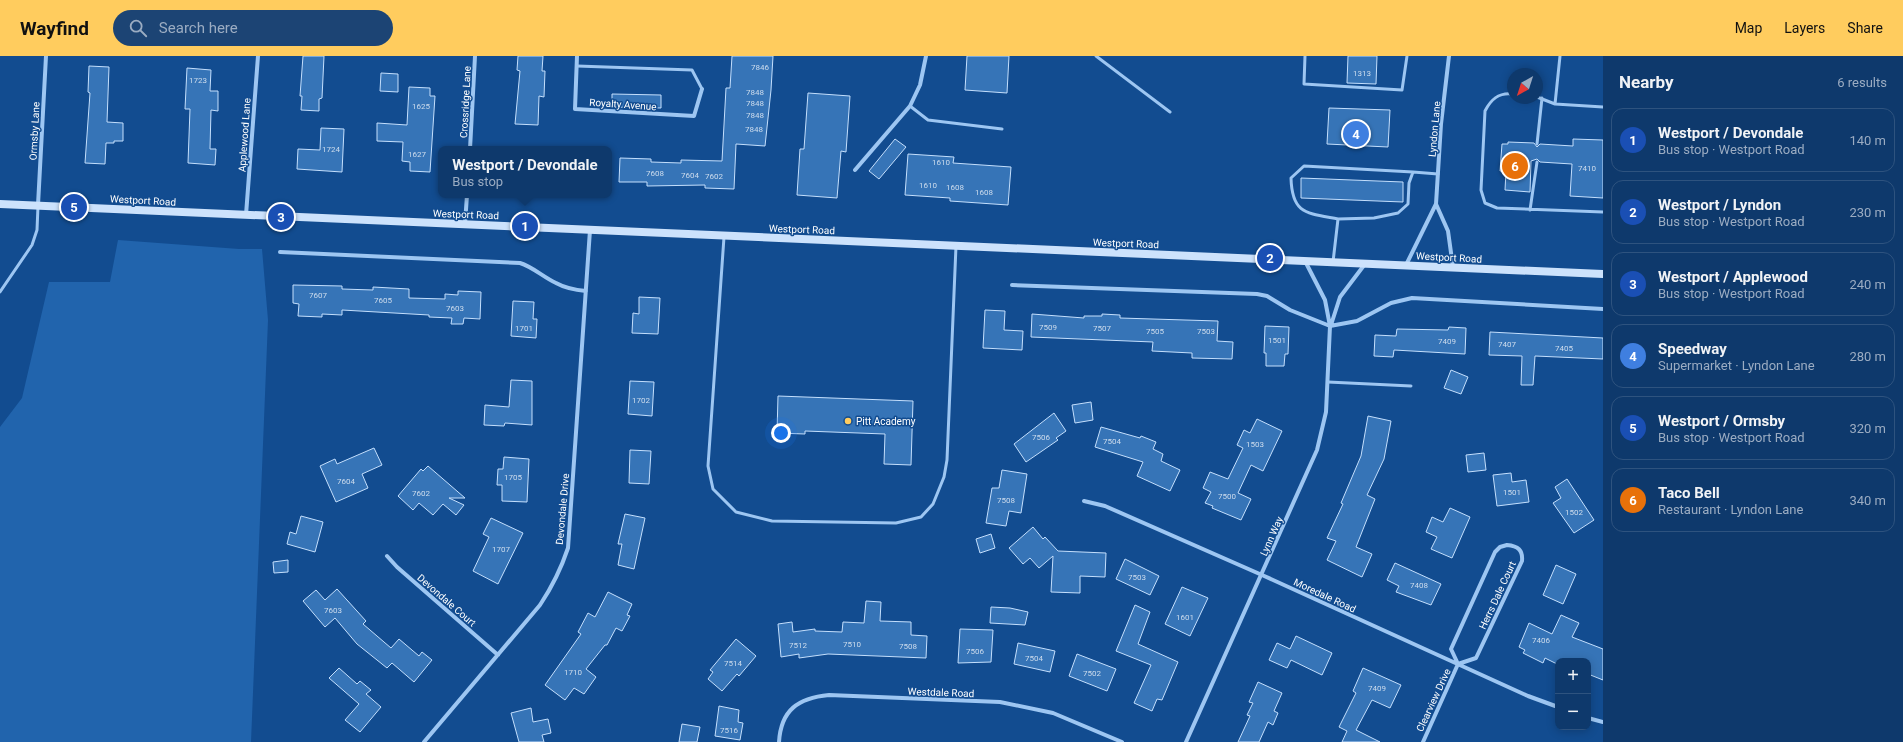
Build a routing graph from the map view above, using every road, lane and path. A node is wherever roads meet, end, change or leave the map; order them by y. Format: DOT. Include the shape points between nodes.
graph roads {
  1 [pos="46,56"];
  2 [pos="258,56"];
  3 [pos="475,56"];
  4 [pos="577,56"];
  5 [pos="926,56"];
  6 [pos="1096,56"];
  7 [pos="1304,56"];
  8 [pos="1407,56"];
  9 [pos="1449,56"];
  10 [pos="1560,56"];
  11 [pos="577,66"];
  12 [pos="702,90"];
  13 [pos="1507,93"];
  14 [pos="1543,98"];
  15 [pos="1541,104"];
  16 [pos="1555,104"];
  17 [pos="910,106"];
  18 [pos="1603,107"];
  19 [pos="1170,112"];
  20 [pos="1002,129"];
  21 [pos="1537,144"];
  22 [pos="470,146"];
  23 [pos="1537,162"];
  24 [pos="855,170"];
  25 [pos="1414,172"];
  26 [pos="1438,174"];
  27 [pos="467,198"];
  28 [pos="0,204"];
  29 [pos="1436,204"];
  30 [pos="38,206"];
  31 [pos="1530,210"];
  32 [pos="1603,212"];
  33 [pos="246,215"];
  34 [pos="1338,219"];
  35 [pos="465,224"];
  36 [pos="590,229"];
  37 [pos="724,235"];
  38 [pos="956,245"];
  39 [pos="280,252"];
  40 [pos="1305,260"];
  41 [pos="1332,262"];
  42 [pos="1366,263"];
  43 [pos="1406,265"];
  44 [pos="1453,267"];
  45 [pos="1603,274"];
  46 [pos="1012,286"];
  47 [pos="0,292"];
  48 [pos="586,292"];
  49 [pos="1603,309"];
  50 [pos="1330,326"];
  51 [pos="1328,382"];
  52 [pos="1411,386"];
  53 [pos="1084,501"];
  54 [pos="387,556"];
  55 [pos="1262,575"];
  56 [pos="498,655"];
  57 [pos="1458,664"];
  58 [pos="1555,706"];
  59 [pos="1591,719"];
  60 [pos="1603,722"];
  61 [pos="425,742"];
  62 [pos="779,742"];
  63 [pos="1122,742"];
  64 [pos="1186,742"];
  65 [pos="1423,742"];
  1 -- 30 [label="street, Ormsby Lane"];
  2 -- 33 [label="street, Applewood Lane"];
  3 -- 22 [label="street, Crossridge Lane"];
  4 -- 11 [label="street, Royalty Avenue"];
  5 -- 17 [label="street" via="920,86"];
  6 -- 19 [label="lane"];
  7 -- 8 [label="lane" via="1304,84 1402,90"];
  9 -- 26 [label="street, Lyndon Lane"];
  10 -- 16 [label="lane"];
  11 -- 12 [label="lane" via="692,70"];
  11 -- 12 [label="street, Royalty Avenue" via="575,109 694,116"];
  13 -- 31 [label="lane" via="1491,100 1485,111 1481,190 1485,203 1497,208"];
  14 -- 16 [label="lane"];
  15 -- 21 [label="lane"];
  16 -- 18 [label="lane"];
  17 -- 20 [label="lane" via="928,120"];
  17 -- 24 [label="street"];
  23 -- 31 [label="lane"];
  25 -- 26 [label="lane"];
  25 -- 34 [label="lane" via="1409,183 1408,204 1398,213 1374,218"];
  25 -- 34 [label="lane" via="1304,166 1291,178 1297,206 1309,214"];
  26 -- 29 [label="street, Lyndon Lane"];
  27 -- 35 [label="street"];
  28 -- 30 [label="main road, Westport Road"];
  29 -- 43 [label="street, Lyndon Lane"];
  29 -- 44 [label="street, Lyndon Lane" via="1448,232"];
  30 -- 33 [label="main road, Westport Road"];
  30 -- 47 [label="lane" via="37,230 32,245"];
  31 -- 32 [label="lane"];
  33 -- 35 [label="main road, Westport Road"];
  34 -- 41 [label="lane"];
  35 -- 36 [label="main road, Westport Road"];
  36 -- 37 [label="main road, Westport Road"];
  36 -- 48 [label="street, Devondale Drive"];
  37 -- 38 [label="main road, Westport Road"];
  37 -- 38 [label="lane" via="708,466 713,489 736,512 772,521 896,523 921,517 932,504 944,477 947,460"];
  38 -- 40 [label="main road, Westport Road"];
  39 -- 48 [label="street" via="520,263 556,284"];
  40 -- 41 [label="main road, Westport Road"];
  40 -- 50 [label="street, Lynn Way" via="1325,300"];
  41 -- 42 [label="main road, Westport Road"];
  42 -- 43 [label="main road, Westport Road"];
  42 -- 50 [label="street, Lynn Way" via="1340,297"];
  43 -- 44 [label="main road, Westport Road"];
  44 -- 45 [label="main road, Westport Road"];
  46 -- 50 [label="street" via="1257,294 1267,296 1290,310"];
  48 -- 56 [label="street, Devondale Drive" via="568,548 550,589"];
  49 -- 50 [label="street" via="1412,298 1390,303 1357,321"];
  50 -- 51 [label="street, Lynn Way"];
  51 -- 52 [label="lane"];
  51 -- 55 [label="street, Lynn Way" via="1324,425 1318,450"];
  53 -- 55 [label="street, Moredale Road" via="1105,506"];
  54 -- 56 [label="street, Devondale Court"];
  55 -- 57 [label="street, Moredale Road"];
  55 -- 64 [label="street, Lynn Way"];
  56 -- 61 [label="street, Devondale Drive"];
  57 -- 57 [label="street, Herrs Dale Court" via="1451,649 1496,552 1500,547 1514,546 1523,555 1522,561 1483,644 1476,658"];
  57 -- 58 [label="street, Moredale Road"];
  57 -- 65 [label="street, Clearview Drive"];
  59 -- 60 [label="street"];
  62 -- 63 [label="street, Westdale Road" via="784,719 793,708 814,696 829,695 1000,702 1053,713"];
}
